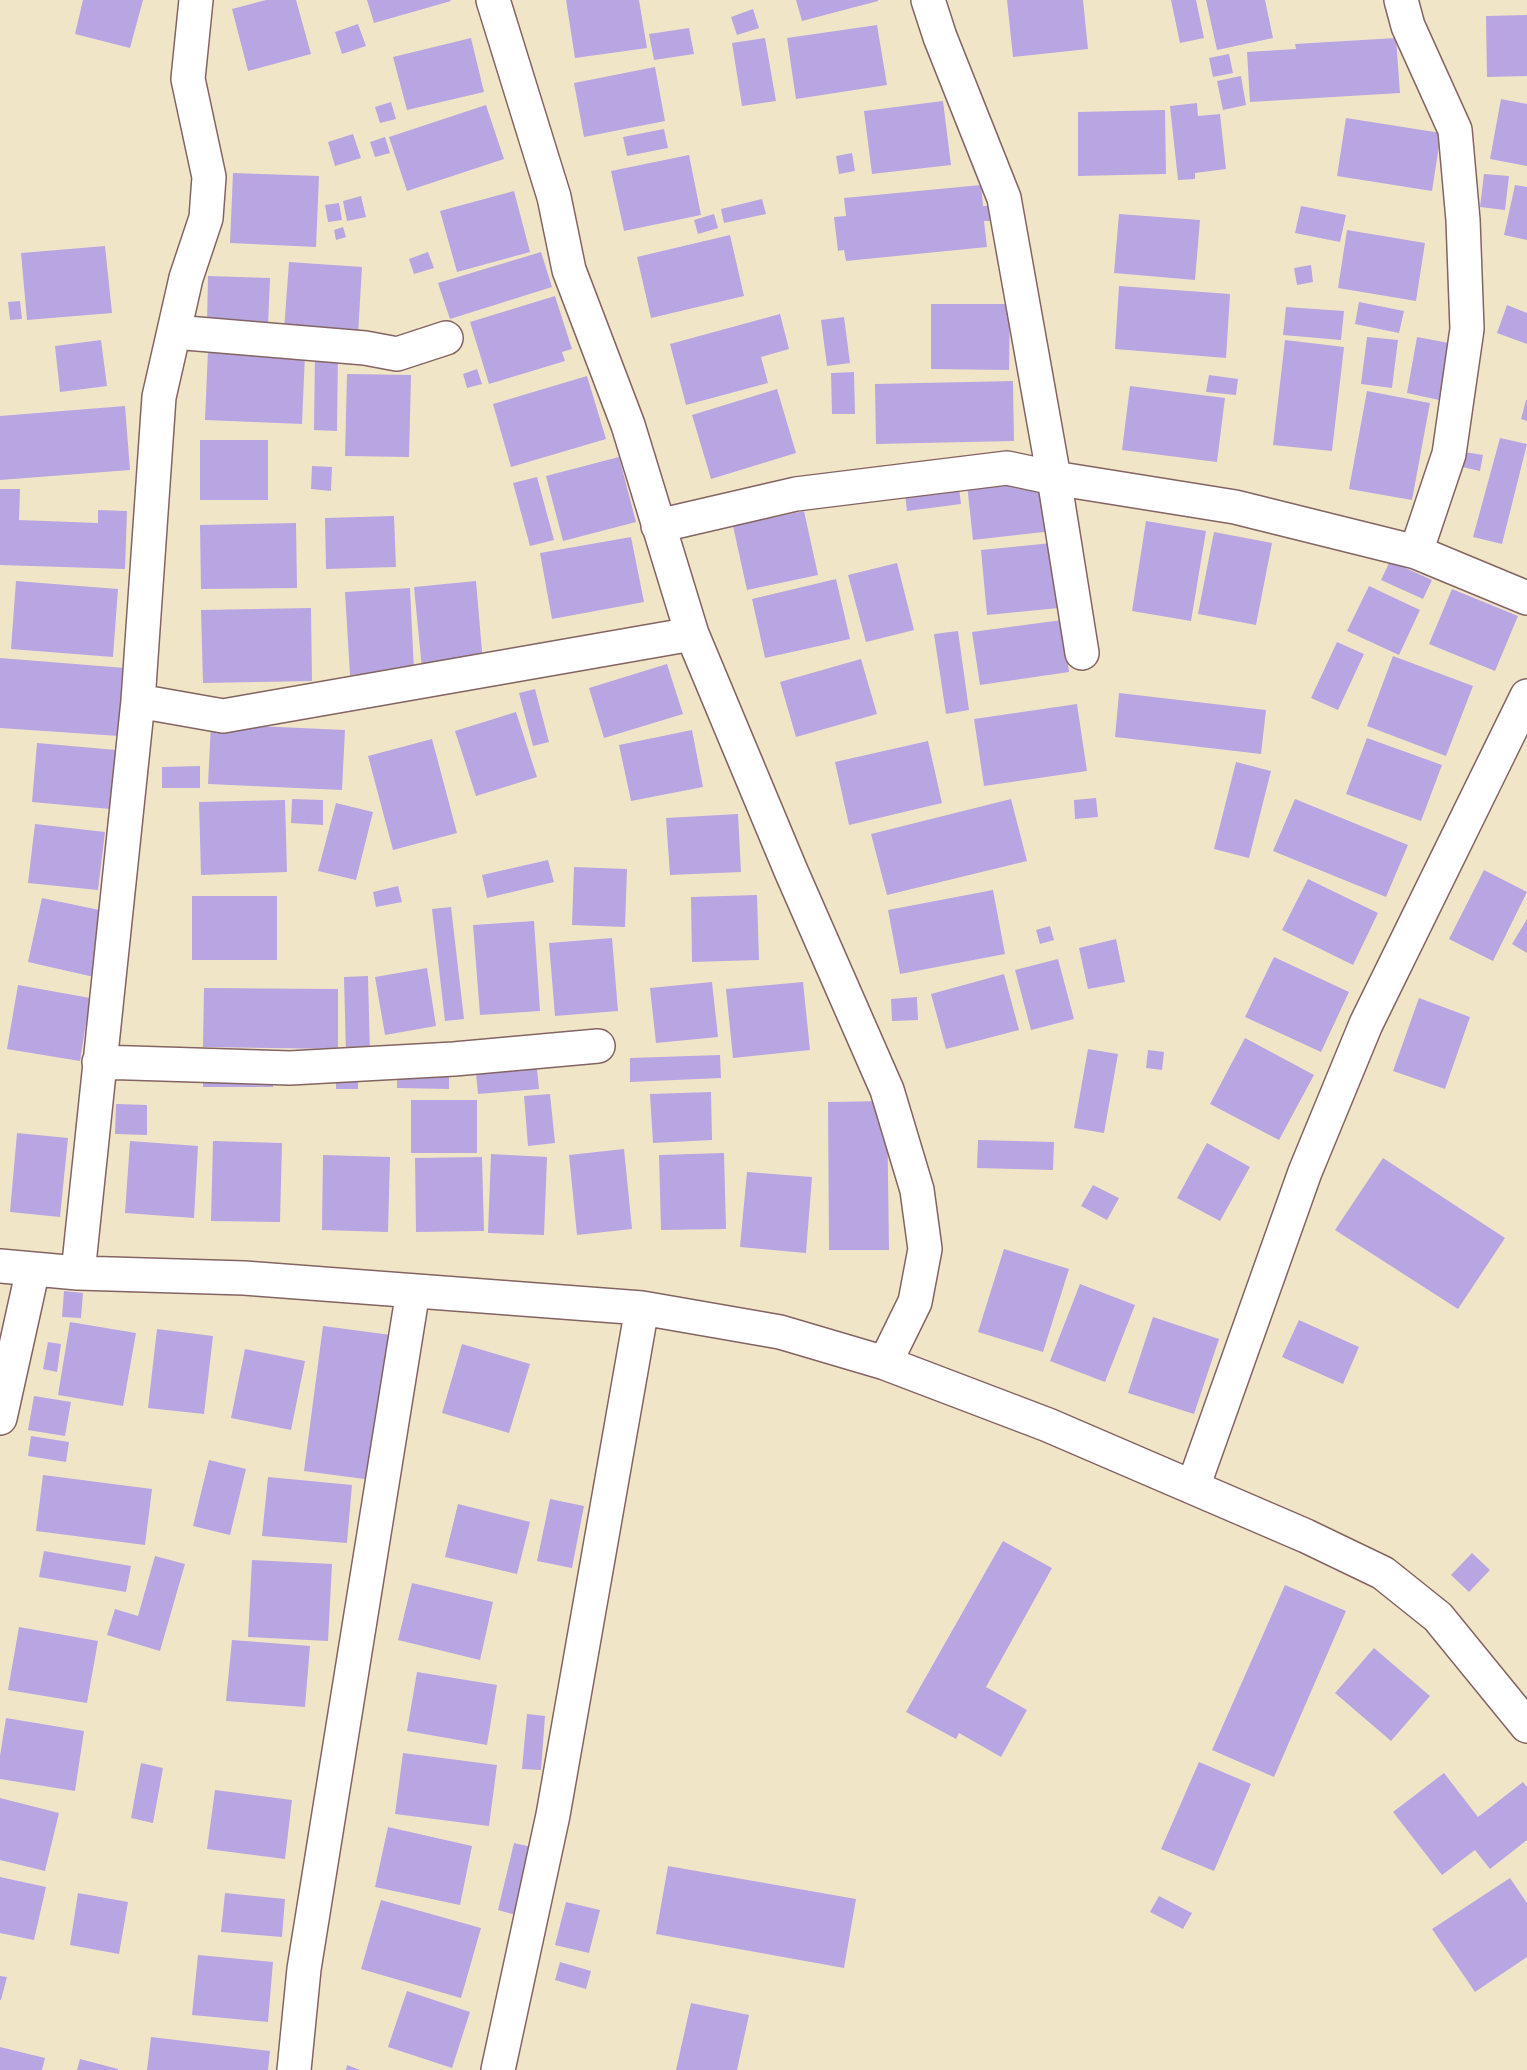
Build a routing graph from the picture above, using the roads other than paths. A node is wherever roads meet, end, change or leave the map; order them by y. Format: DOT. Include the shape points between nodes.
graph roads {
  1 [pos="196,0"];
  2 [pos="493,0"];
  3 [pos="928,0"];
  4 [pos="1401,0"];
  5 [pos="174,332"];
  6 [pos="446,338"];
  7 [pos="1054,478"];
  8 [pos="658,526"];
  9 [pos="1416,552"];
  10 [pos="1527,598"];
  11 [pos="1527,606"];
  12 [pos="692,634"];
  13 [pos="1082,652"];
  14 [pos="1527,696"];
  15 [pos="138,701"];
  16 [pos="598,1046"];
  17 [pos="99,1062"];
  18 [pos="0,1266"];
  19 [pos="33,1269"];
  20 [pos="78,1273"];
  21 [pos="412,1291"];
  22 [pos="642,1308"];
  23 [pos="885,1363"];
  24 [pos="0,1418"];
  25 [pos="1193,1487"];
  26 [pos="1527,1726"];
  27 [pos="294,2070"];
  28 [pos="498,2070"];
  1 -- 5 [label="street" via="188,79 209,177 206,218 186,278"];
  2 -- 8 [label="street" via="554,197 569,270 628,426"];
  3 -- 7 [label="street" via="1004,198"];
  4 -- 9 [label="street" via="1408,26 1455,130 1467,330 1449,454"];
  5 -- 6 [label="street" via="398,354"];
  5 -- 15 [label="street" via="159,397"];
  7 -- 8 [label="street" via="1007,468 796,494"];
  7 -- 9 [label="street" via="1235,507"];
  7 -- 13 [label="street"];
  8 -- 12 [label="street"];
  9 -- 10 [label="street"];
  9 -- 11 [label="street"];
  12 -- 15 [label="street" via="223,716"];
  12 -- 23 [label="street" via="887,1090 917,1190 925,1249 915,1302"];
  14 -- 25 [label="street" via="1362,1034 1305,1172"];
  15 -- 17 [label="street"];
  16 -- 17 [label="street" via="290,1068"];
  17 -- 20 [label="street"];
  18 -- 19 [label="street"];
  19 -- 20 [label="street"];
  19 -- 24 [label="street"];
  20 -- 21 [label="street" via="244,1278"];
  21 -- 22 [label="street"];
  21 -- 27 [label="street" via="304,1969"];
  22 -- 23 [label="street" via="780,1332"];
  22 -- 28 [label="street" via="553,1815"];
  23 -- 25 [label="street" via="1048,1425"];
  25 -- 26 [label="street" via="1383,1573 1438,1617"];
}
